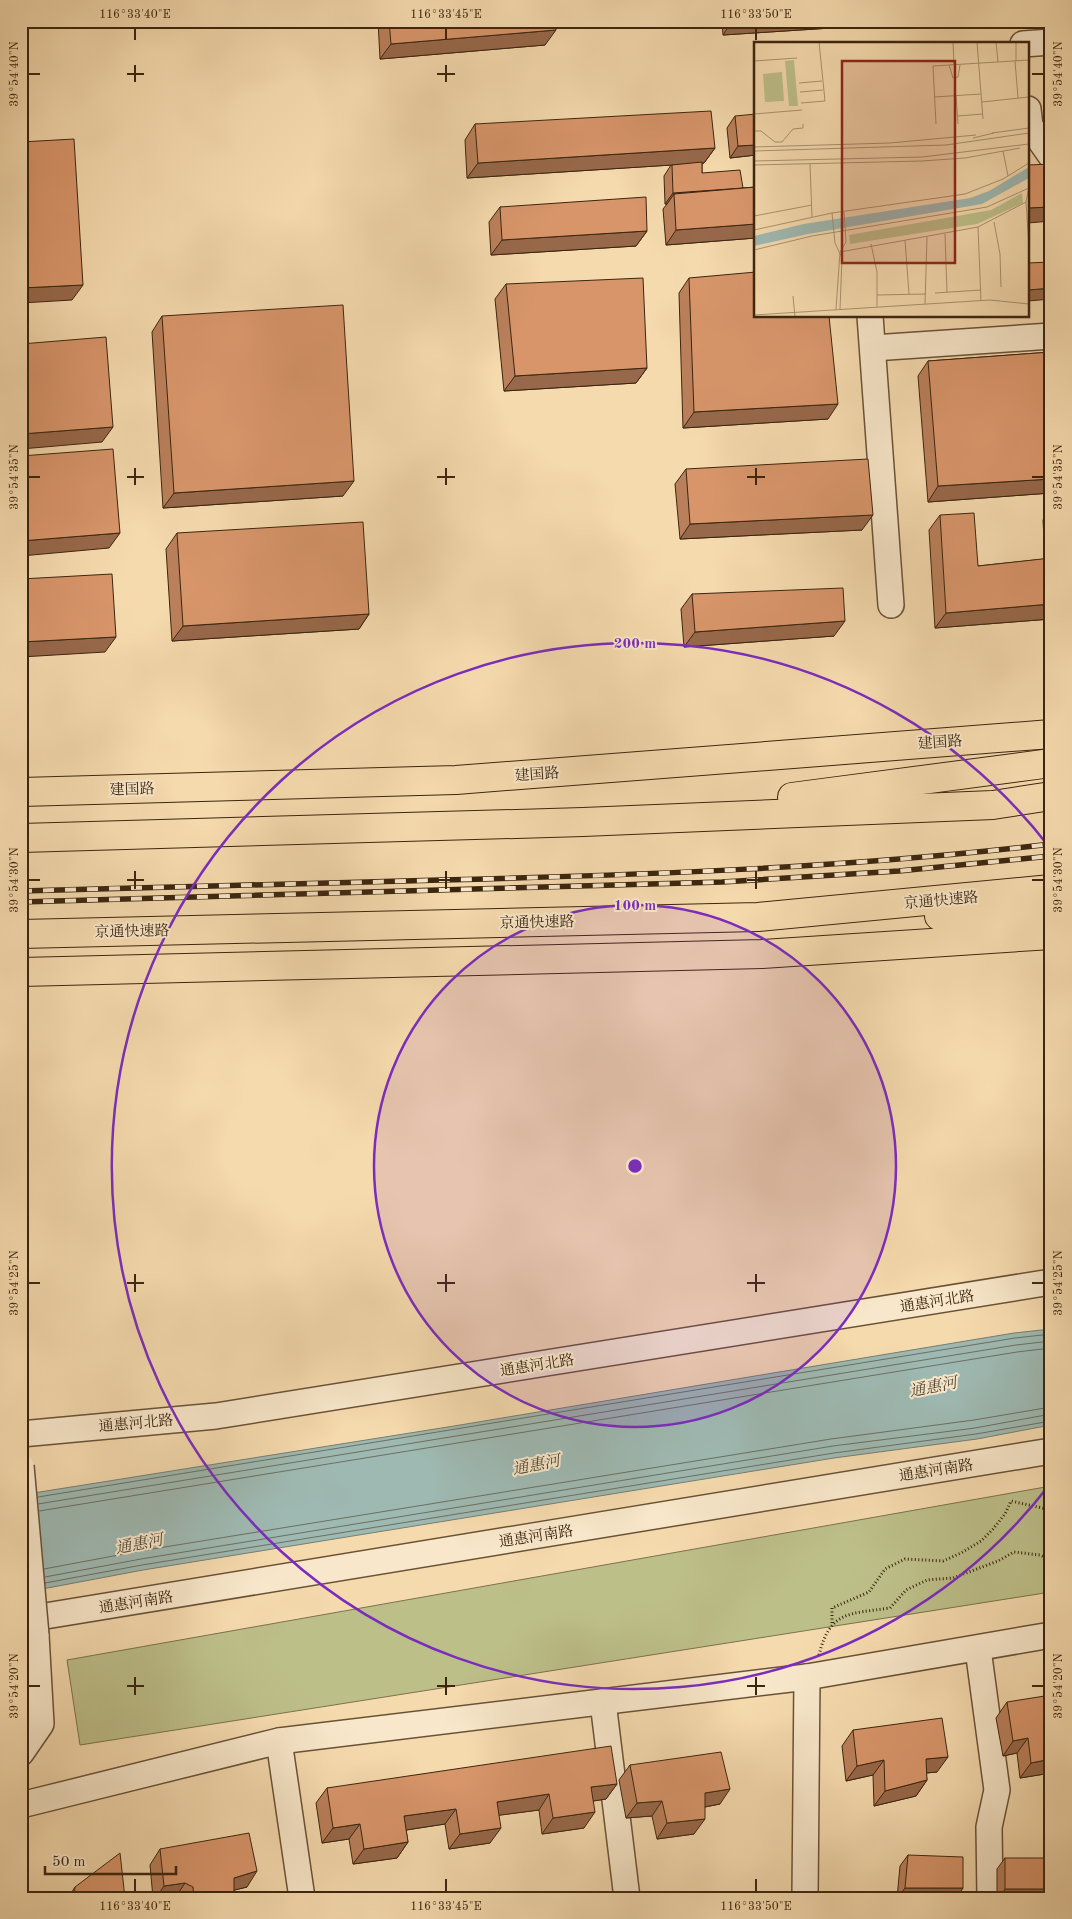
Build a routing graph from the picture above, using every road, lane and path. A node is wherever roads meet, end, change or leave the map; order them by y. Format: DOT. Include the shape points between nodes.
graph roads {
  1 [pos="1051,42"];
  2 [pos="1030,44"];
  3 [pos="1030,126"];
  4 [pos="1051,156"];
  5 [pos="870,318"];
  6 [pos="1051,336"];
  7 [pos="873,348"];
  8 [pos="891,605"];
  9 [pos="1051,734"];
  10 [pos="1051,763"];
  11 [pos="21,792"];
  12 [pos="1051,796"];
  13 [pos="583,822"];
  14 [pos="21,838"];
  15 [pos="1051,889"];
  16 [pos="1051,910"];
  17 [pos="758,917"];
  18 [pos="21,934"];
  19 [pos="1051,935"];
  20 [pos="21,972"];
  21 [pos="1051,1282"];
  22 [pos="21,1434"];
  23 [pos="1051,1451"];
  24 [pos="21,1466"];
  25 [pos="1051,1510"];
  26 [pos="1051,1560"];
  27 [pos="832,1623"];
  28 [pos="29,1628"];
  29 [pos="1051,1635"];
  30 [pos="978,1649"];
  31 [pos="813,1676"];
  32 [pos="603,1702"];
  33 [pos="279,1741"];
  34 [pos="21,1753"];
  35 [pos="21,1804"];
  36 [pos="302,1898"];
  37 [pos="627,1898"];
  38 [pos="805,1898"];
  39 [pos="990,1898"];
  1 -- 2 [label="street"];
  3 -- 4 [label="street"];
  5 -- 7 [label="street"];
  6 -- 7 [label="street"];
  7 -- 8 [label="street"];
  9 -- 11 [label="main road, 建国路" via="456,780"];
  10 -- 13 [label="main road"];
  12 -- 13 [label="main road" via="993,805"];
  13 -- 14 [label="main road"];
  15 -- 17 [label="main road, 京通快速路"];
  16 -- 17 [label="main road" via="984,916"];
  17 -- 18 [label="main road, 京通快速路"];
  19 -- 20 [label="main road" via="762,954"];
  21 -- 22 [label="street, 通惠河北路" via="216,1416"];
  23 -- 28 [label="street, 通惠河南路"];
  24 -- 28 [label="street, bridge"];
  25 -- 27 [label="path" via="1011,1501 1005,1514 981,1541 943,1561 905,1559 885,1569 869,1592 832,1608"];
  26 -- 27 [label="path" via="1040,1554 1014,1552 998,1562 953,1578 927,1580 906,1590 890,1608 853,1614"];
  27 -- 31 [label="path" via="823,1639"];
  28 -- 34 [label="street" via="41,1724"];
  29 -- 30 [label="street"];
  30 -- 31 [label="street"];
  30 -- 39 [label="street" via="997,1790 989,1827"];
  31 -- 32 [label="street"];
  31 -- 38 [label="street"];
  32 -- 33 [label="street"];
  32 -- 37 [label="street"];
  33 -- 35 [label="street"];
  33 -- 36 [label="street"];
}
